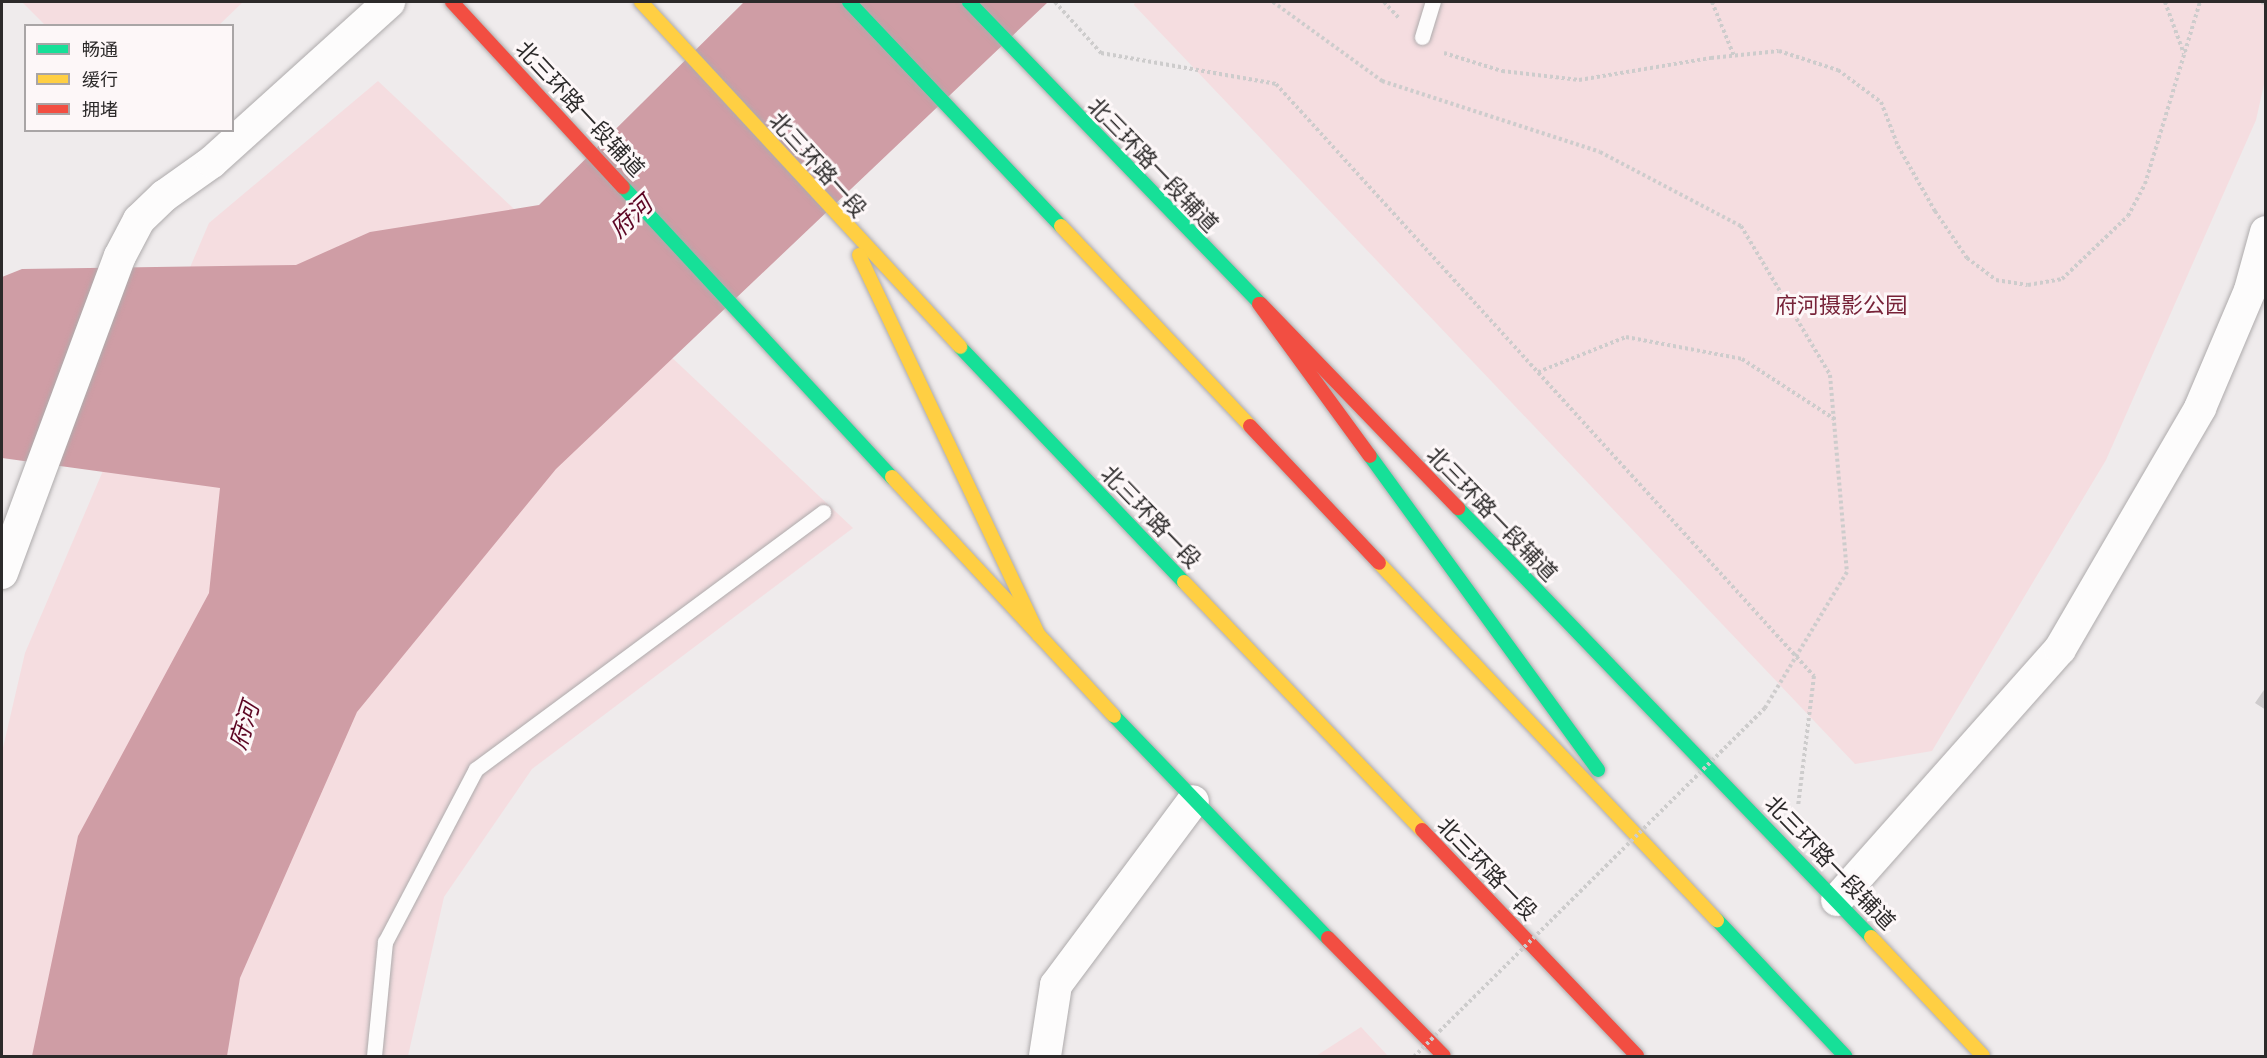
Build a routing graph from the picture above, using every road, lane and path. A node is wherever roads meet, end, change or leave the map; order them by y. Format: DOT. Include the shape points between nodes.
graph roads {
  1 [pos="389,2"];
  2 [pos="452,2"];
  3 [pos="628,2"];
  4 [pos="641,2"];
  5 [pos="849,2"];
  6 [pos="969,2"];
  7 [pos="1055,2"];
  8 [pos="1273,2"];
  9 [pos="1384,2"];
  10 [pos="1434,2"];
  11 [pos="1712,2"];
  12 [pos="2164,2"];
  13 [pos="2200,2"];
  14 [pos="2261,2"];
  15 [pos="2265,3"];
  16 [pos="1422,37"];
  17 [pos="677,39"];
  18 [pos="2184,55"];
  19 [pos="1734,56"];
  20 [pos="847,228"];
  21 [pos="2265,232"];
  22 [pos="1259,304"];
  23 [pos="1538,372"];
  24 [pos="1836,420"];
  25 [pos="823,512"];
  26 [pos="2,573"];
  27 [pos="1039,634"];
  28 [pos="1193,801"];
  29 [pos="1793,854"];
  30 [pos="1676,879"];
  31 [pos="1837,900"];
  32 [pos="374,1056"];
  33 [pos="1045,1056"];
  34 [pos="1415,1056"];
  35 [pos="1444,1056"];
  36 [pos="1637,1056"];
  37 [pos="1845,1056"];
  38 [pos="1983,1056"];
  1 -- 26 [label="street" via="212,162 164,196 139,220 120,256"];
  2 -- 27 [label="main road, 北三环路一段辅道"];
  3 -- 17 [label="main road"];
  4 -- 17 [label="main road, 北三环路一段"];
  5 -- 30 [label="main road"];
  6 -- 22 [label="main road, 北三环路一段辅道"];
  7 -- 23 [label="path" via="1101,53 1276,84"];
  8 -- 24 [label="path, bridge" via="1383,81 1600,152 1741,226 1830,375"];
  9 -- 16 [label="path"];
  10 -- 16 [label="lane"];
  11 -- 19 [label="path"];
  12 -- 18 [label="path"];
  13 -- 18 [label="path"];
  14 -- 15 [label="path"];
  16 -- 19 [label="path" via="1448,56 1502,71 1579,80"];
  17 -- 20 [label="main road, 北三环路一段"];
  18 -- 19 [label="path" via="2145,184 2127,216 2062,279 2028,285 1996,280 1967,258 1898,146 1881,102 1838,70 1789,54 1779,51"];
  20 -- 27 [label="main road"];
  20 -- 36 [label="main road, 北三环路一段"];
  21 -- 31 [label="street" via="2250,290 2200,408 2060,649"];
  22 -- 29 [label="main road, 北三环路一段辅道"];
  22 -- 30 [label="main road"];
  23 -- 24 [label="path" via="1626,337 1742,359"];
  23 -- 29 [label="path" via="1814,676"];
  24 -- 34 [label="path, bridge" via="1847,572 1765,708"];
  25 -- 32 [label="lane" via="476,770 385,942"];
  27 -- 28 [label="main road, 北三环路一段辅道"];
  28 -- 33 [label="street" via="1056,985"];
  28 -- 35 [label="main road, 北三环路一段辅道"];
  29 -- 31 [label="main road, 北三环路一段辅道"];
  30 -- 37 [label="main road"];
  31 -- 38 [label="main road, 北三环路一段辅道"];
}
